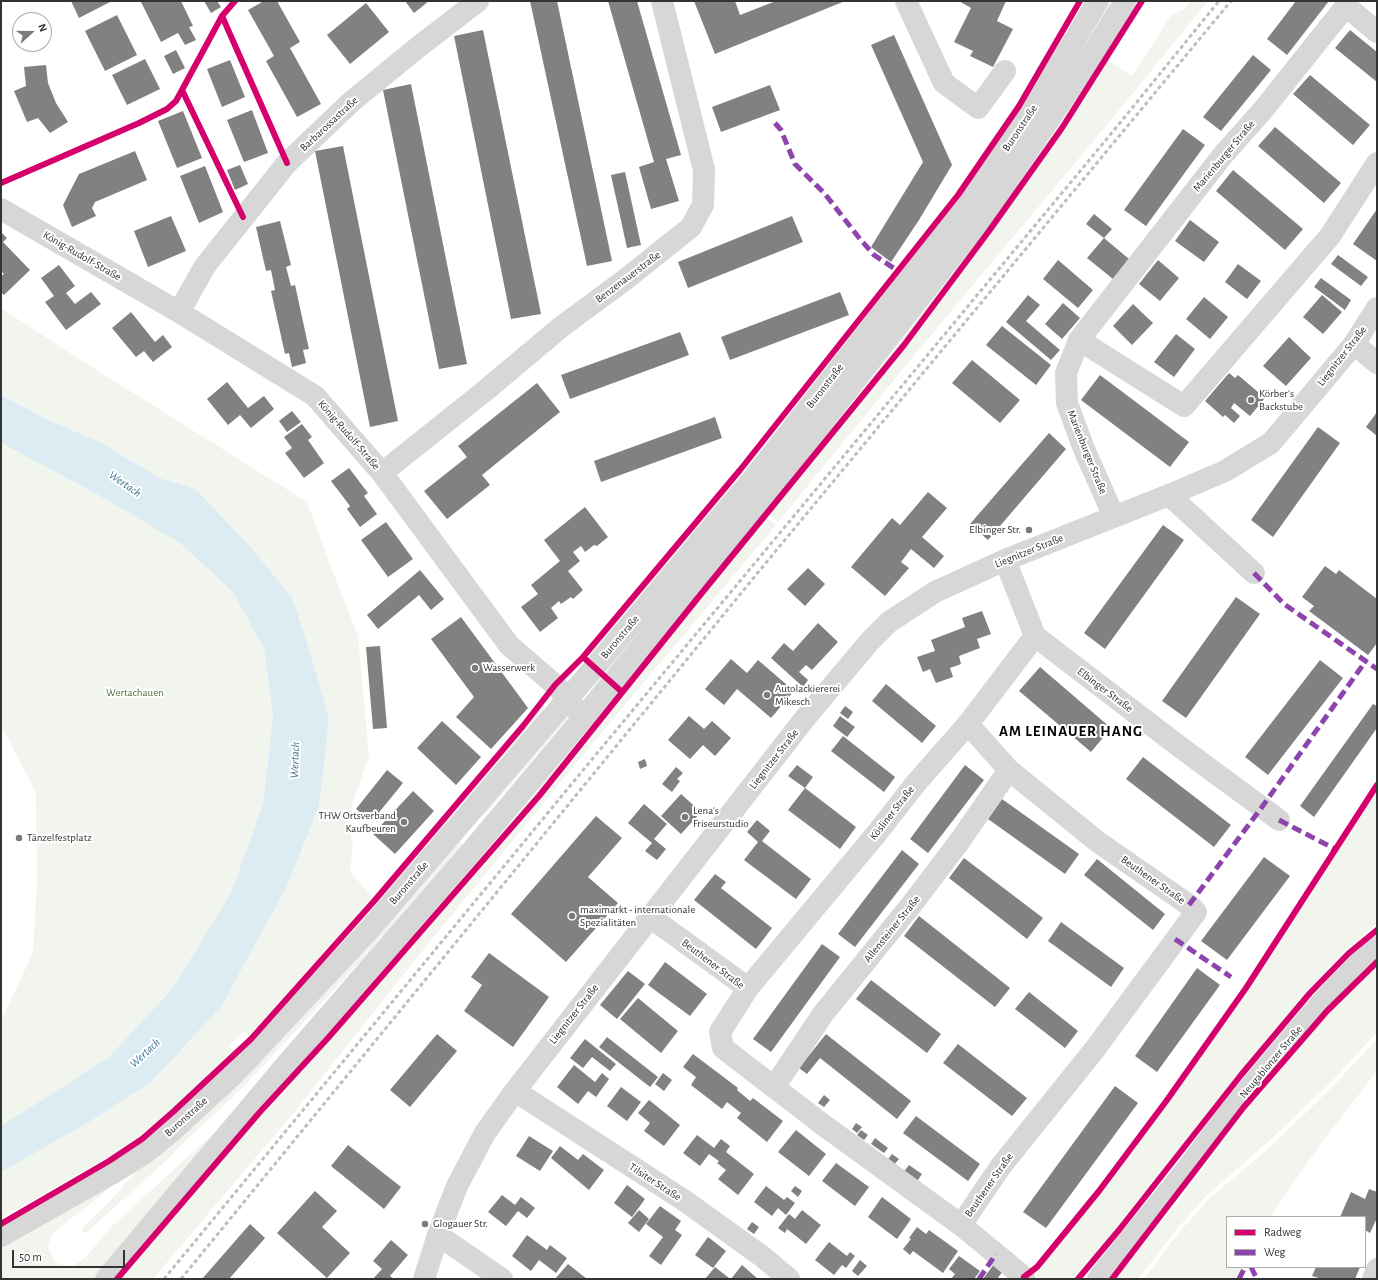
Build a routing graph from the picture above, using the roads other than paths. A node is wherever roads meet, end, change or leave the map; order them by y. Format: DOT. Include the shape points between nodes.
graph roads {
  1 [pos="478,1"];
  2 [pos="662,1"];
  3 [pos="906,1"];
  4 [pos="1098,1"];
  5 [pos="1125,1"];
  6 [pos="1377,32"];
  7 [pos="1005,71"];
  8 [pos="1377,162"];
  9 [pos="1,209"];
  10 [pos="1377,308"];
  11 [pos="179,312"];
  12 [pos="1080,340"];
  13 [pos="1354,344"];
  14 [pos="1377,363"];
  15 [pos="382,473"];
  16 [pos="1169,495"];
  17 [pos="1114,517"];
  18 [pos="1006,560"];
  19 [pos="1254,573"];
  20 [pos="1035,636"];
  21 [pos="568,698"];
  22 [pos="583,718"];
  23 [pos="968,724"];
  24 [pos="1009,770"];
  25 [pos="1279,820"];
  26 [pos="650,917"];
  27 [pos="1377,946"];
  28 [pos="748,988"];
  29 [pos="774,1087"];
  30 [pos="515,1092"];
  31 [pos="961,1225"];
  32 [pos="438,1235"];
  33 [pos="1,1236"];
  34 [pos="1377,1269"];
  35 [pos="1024,1277"];
  36 [pos="106,1279"];
  37 [pos="424,1279"];
  38 [pos="502,1279"];
  39 [pos="789,1279"];
  40 [pos="1098,1279"];
  41 [pos="1373,1279"];
  1 -- 11 [label="street, Barbarossastraße" via="351,102 287,163 205,266"];
  2 -- 15 [label="street, Benzenauerstraße" via="704,170 703,206 694,222 691,227 561,327"];
  3 -- 7 [label="street" via="944,83 978,108"];
  4 -- 21 [label="street, Buronstraße" via="1030,114 968,204 752,480"];
  5 -- 22 [label="street, Buronstraße" via="1079,75 984,215 774,484"];
  6 -- 12 [label="street, Marienburger Straße" via="1346,6 1263,110 1223,155"];
  8 -- 12 [label="street" via="1330,236 1184,406"];
  9 -- 11 [label="street, König-Rudolf-Straße"];
  10 -- 13 [label="street, Liegnitzer Straße"];
  11 -- 15 [label="street, König-Rudolf-Straße" via="315,396"];
  12 -- 17 [label="street, Marienburger Straße" via="1066,373 1067,403"];
  13 -- 14 [label="street"];
  13 -- 16 [label="street, Liegnitzer Straße" via="1271,443 1225,472"];
  15 -- 21 [label="street, König-Rudolf-Straße" via="509,645"];
  16 -- 17 [label="street, Liegnitzer Straße"];
  16 -- 19 [label="street"];
  17 -- 18 [label="street, Liegnitzer Straße"];
  18 -- 20 [label="street"];
  18 -- 26 [label="street, Liegnitzer Straße" via="935,592 889,622 870,641 806,717"];
  20 -- 23 [label="street, Kösliner Straße"];
  20 -- 25 [label="street, Elbinger Straße"];
  21 -- 22 [label="street, König-Rudolf-Straße"];
  21 -- 33 [label="street, Buronstraße" via="369,930 233,1075 145,1153"];
  22 -- 36 [label="street, Buronstraße"];
  23 -- 24 [label="street"];
  23 -- 28 [label="street, Kösliner Straße" via="916,783"];
  24 -- 29 [label="street, Allensteiner Straße" via="912,904 823,1014"];
  24 -- 31 [label="street, Beuthener Straße" via="1098,842 1196,912 1095,1049 1002,1166"];
  26 -- 28 [label="street, Beuthener Straße"];
  26 -- 30 [label="street, Liegnitzer Straße"];
  27 -- 40 [label="street, Neugablonzer Straße" via="1321,1003 1239,1100"];
  28 -- 29 [label="street, Beuthener Straße" via="720,1032 723,1048"];
  29 -- 31 [label="street, Beuthener Straße"];
  30 -- 32 [label="street, Liegnitzer Straße" via="482,1139 457,1186"];
  30 -- 39 [label="street, Tilsiter Straße" via="685,1201"];
  31 -- 35 [label="street"];
  32 -- 37 [label="street, Liegnitzer Straße"];
  32 -- 38 [label="street"];
  34 -- 41 [label="street"];
}
